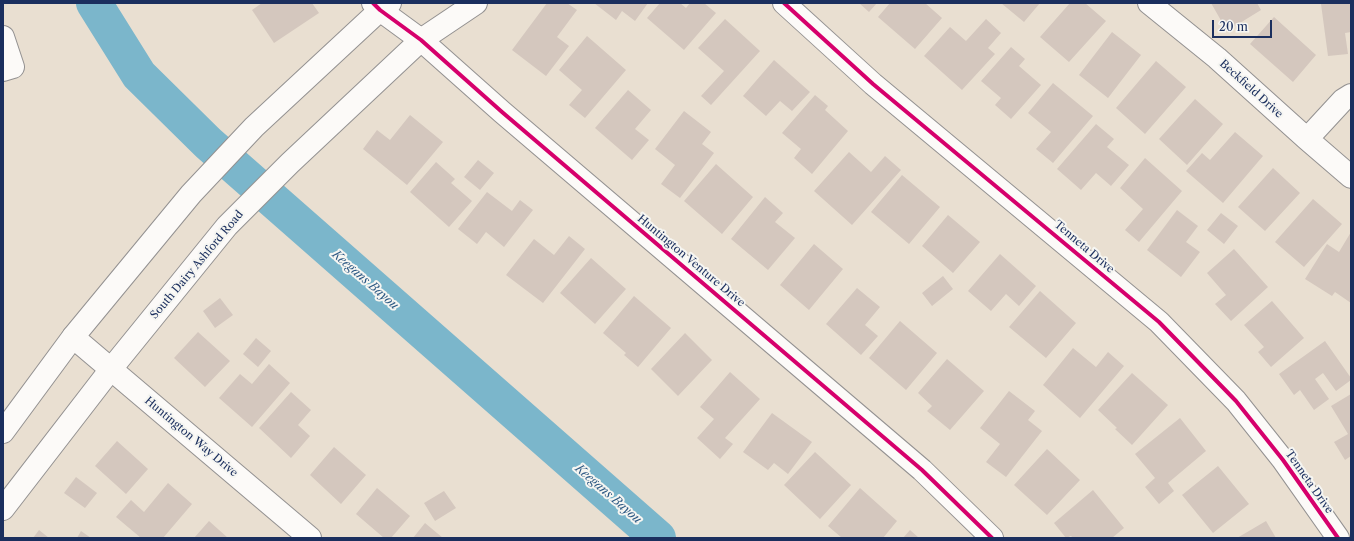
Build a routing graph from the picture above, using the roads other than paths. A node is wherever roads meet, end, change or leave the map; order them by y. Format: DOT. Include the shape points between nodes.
graph roads {
  1 [pos="476,3"];
  2 [pos="784,3"];
  3 [pos="1149,3"];
  4 [pos="381,5"];
  5 [pos="3,37"];
  6 [pos="422,40"];
  7 [pos="3,70"];
  8 [pos="1351,95"];
  9 [pos="1307,139"];
  10 [pos="1349,171"];
  11 [pos="73,337"];
  12 [pos="111,369"];
  13 [pos="3,432"];
  14 [pos="3,509"];
  15 [pos="310,538"];
  16 [pos="992,538"];
  17 [pos="1338,538"];
  1 -- 6 [label="street, South Dairy Ashford Road"];
  2 -- 17 [label="street, Tenneta Drive" via="873,84 1159,322 1236,401 1283,460"];
  3 -- 9 [label="street, Beckfield Drive" via="1217,58"];
  4 -- 6 [label="street, Huntington Venture Drive"];
  4 -- 11 [label="street" via="254,127 191,194"];
  5 -- 7 [label="street" via="13,67"];
  6 -- 12 [label="street, South Dairy Ashford Road" via="290,163 227,226"];
  6 -- 16 [label="street, Huntington Venture Drive" via="502,112 922,470"];
  8 -- 9 [label="street" via="1343,100"];
  9 -- 10 [label="street, Beckfield Drive"];
  11 -- 12 [label="street, Huntington Way Drive"];
  11 -- 13 [label="street"];
  12 -- 14 [label="street, South Dairy Ashford Road"];
  12 -- 15 [label="street, Huntington Way Drive"];
}
